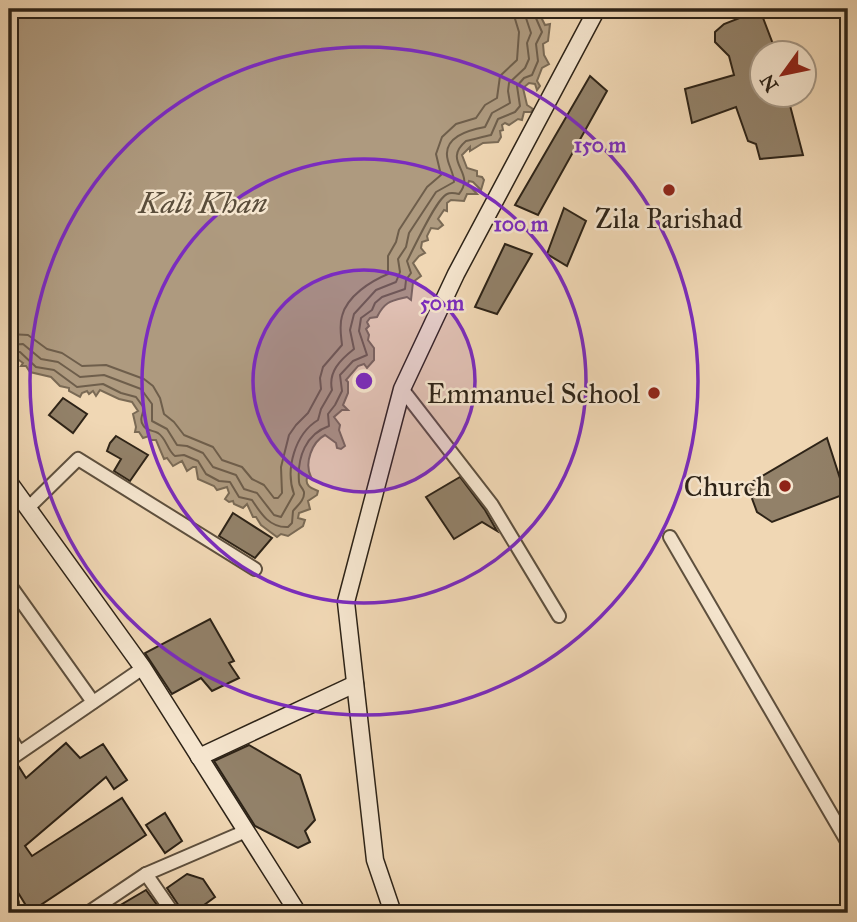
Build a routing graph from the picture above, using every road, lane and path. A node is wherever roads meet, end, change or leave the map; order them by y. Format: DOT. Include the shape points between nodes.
graph roads {
  1 [pos="597,9"];
  2 [pos="402,389"];
  3 [pos="9,482"];
  4 [pos="28,508"];
  5 [pos="670,537"];
  6 [pos="255,569"];
  7 [pos="9,584"];
  8 [pos="559,616"];
  9 [pos="143,668"];
  10 [pos="355,684"];
  11 [pos="93,702"];
  12 [pos="9,736"];
  13 [pos="14,756"];
  14 [pos="199,757"];
  15 [pos="246,831"];
  16 [pos="848,843"];
  17 [pos="146,874"];
  18 [pos="88,913"];
  19 [pos="173,913"];
  20 [pos="298,913"];
  21 [pos="393,913"];
  1 -- 2 [label="main road" via="456,274"];
  2 -- 8 [label="street" via="492,505"];
  2 -- 10 [label="main road" via="346,603"];
  3 -- 4 [label="main road"];
  4 -- 6 [label="street" via="78,459"];
  4 -- 9 [label="main road"];
  5 -- 16 [label="street"];
  7 -- 11 [label="street"];
  9 -- 11 [label="street"];
  9 -- 14 [label="main road"];
  10 -- 14 [label="main road"];
  10 -- 21 [label="main road" via="375,860"];
  11 -- 13 [label="street"];
  12 -- 13 [label="street"];
  14 -- 15 [label="main road"];
  15 -- 17 [label="street"];
  15 -- 20 [label="main road"];
  17 -- 18 [label="street"];
  17 -- 19 [label="street"];
}
